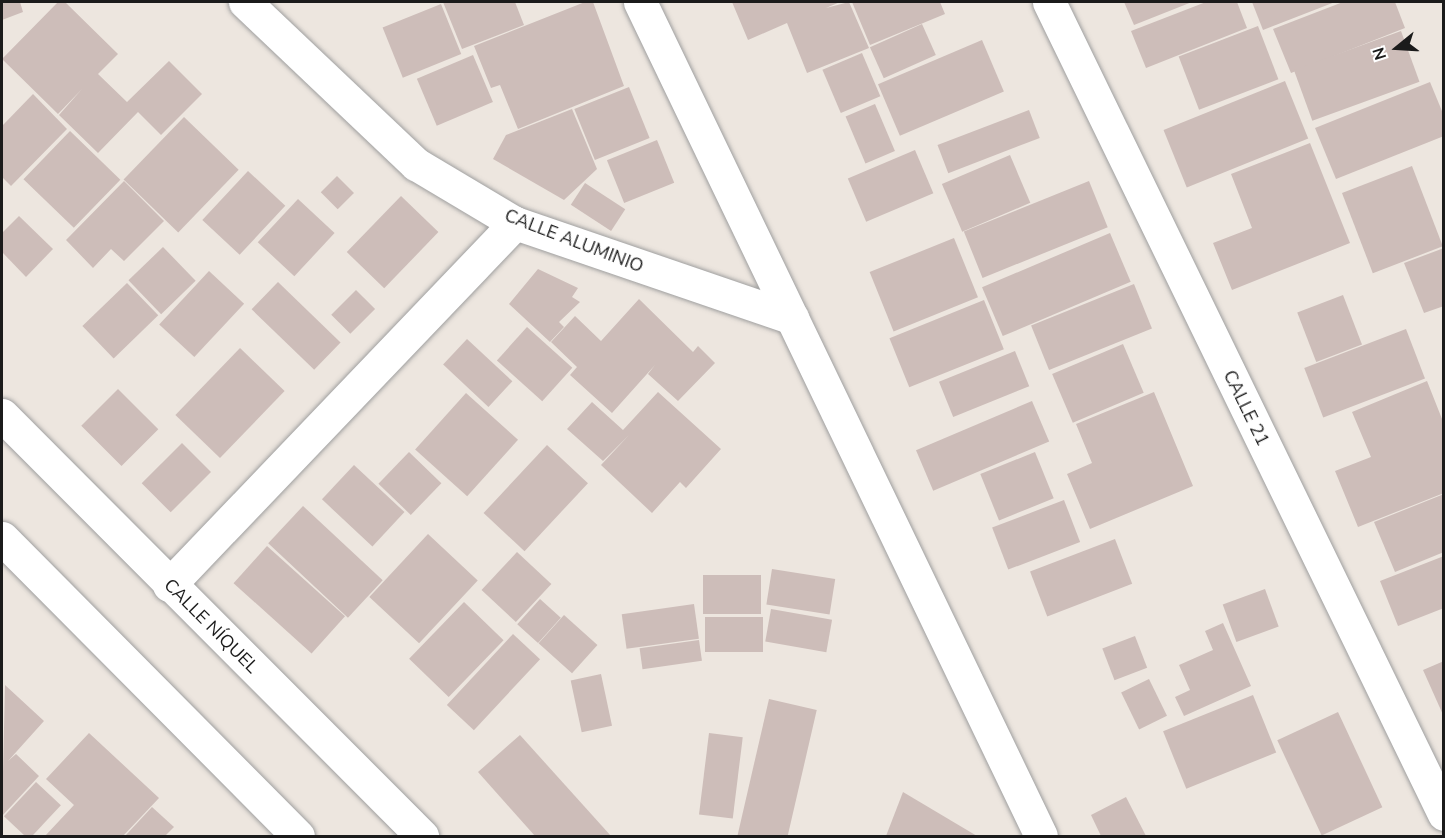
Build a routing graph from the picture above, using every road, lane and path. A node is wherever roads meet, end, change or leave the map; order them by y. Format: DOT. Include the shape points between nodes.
graph roads {
  1 [pos="245,2"];
  2 [pos="640,2"];
  3 [pos="1049,2"];
  4 [pos="515,223"];
  5 [pos="792,318"];
  6 [pos="2,415"];
  7 [pos="2,538"];
  8 [pos="169,585"];
  9 [pos="1443,814"];
  10 [pos="298,837"];
  11 [pos="423,837"];
  12 [pos="1041,837"];
  1 -- 4 [label="street, CALLE ALUMINIO" via="344,101 416,164"];
  2 -- 5 [label="street"];
  3 -- 9 [label="street, CALLE 21"];
  4 -- 5 [label="street, CALLE ALUMINIO"];
  4 -- 8 [label="street"];
  5 -- 12 [label="street"];
  6 -- 8 [label="street, CALLE NÍQUEL"];
  7 -- 10 [label="street"];
  8 -- 11 [label="street, CALLE NÍQUEL"];
}
